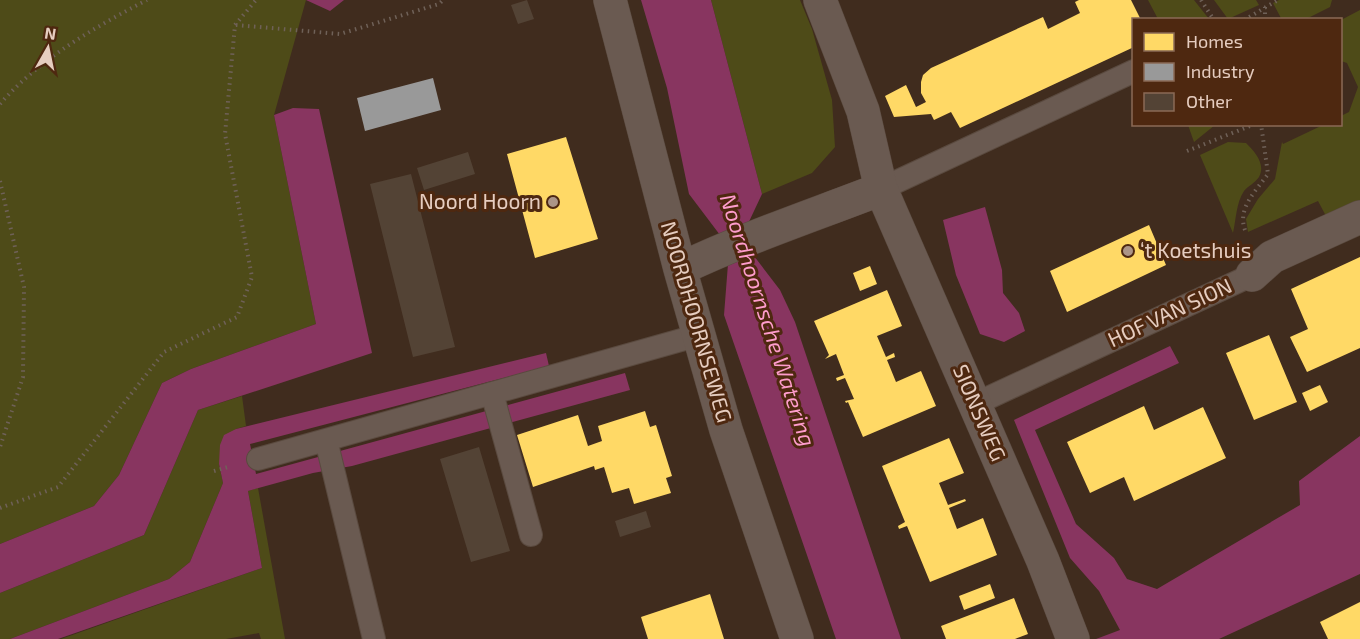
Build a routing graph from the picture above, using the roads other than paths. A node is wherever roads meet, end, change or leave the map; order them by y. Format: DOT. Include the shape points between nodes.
graph roads {
  1 [pos="610,0"];
  2 [pos="820,0"];
  3 [pos="1132,72"];
  4 [pos="881,189"];
  5 [pos="1360,217"];
  6 [pos="680,270"];
  7 [pos="1255,271"];
  8 [pos="699,335"];
  9 [pos="494,397"];
  10 [pos="975,404"];
  11 [pos="327,444"];
  12 [pos="258,459"];
  13 [pos="531,535"];
  14 [pos="374,639"];
  15 [pos="797,639"];
  16 [pos="1073,639"];
  1 -- 6 [label="street, NOORDHOORNSEWEG"];
  2 -- 4 [label="street, SIONSWEG" via="863,111"];
  3 -- 4 [label="lane"];
  4 -- 6 [label="street" via="719,251"];
  4 -- 10 [label="street, SIONSWEG"];
  5 -- 7 [label="street, HOF VAN SION" via="1272,256"];
  6 -- 8 [label="street, NOORDHOORNSEWEG"];
  7 -- 10 [label="lane, HOF VAN SION"];
  8 -- 9 [label="lane"];
  8 -- 15 [label="street, NOORDHOORNSEWEG" via="726,430"];
  9 -- 11 [label="lane"];
  9 -- 13 [label="lane"];
  10 -- 16 [label="street, SIONSWEG"];
  11 -- 12 [label="lane"];
  11 -- 14 [label="lane"];
}
